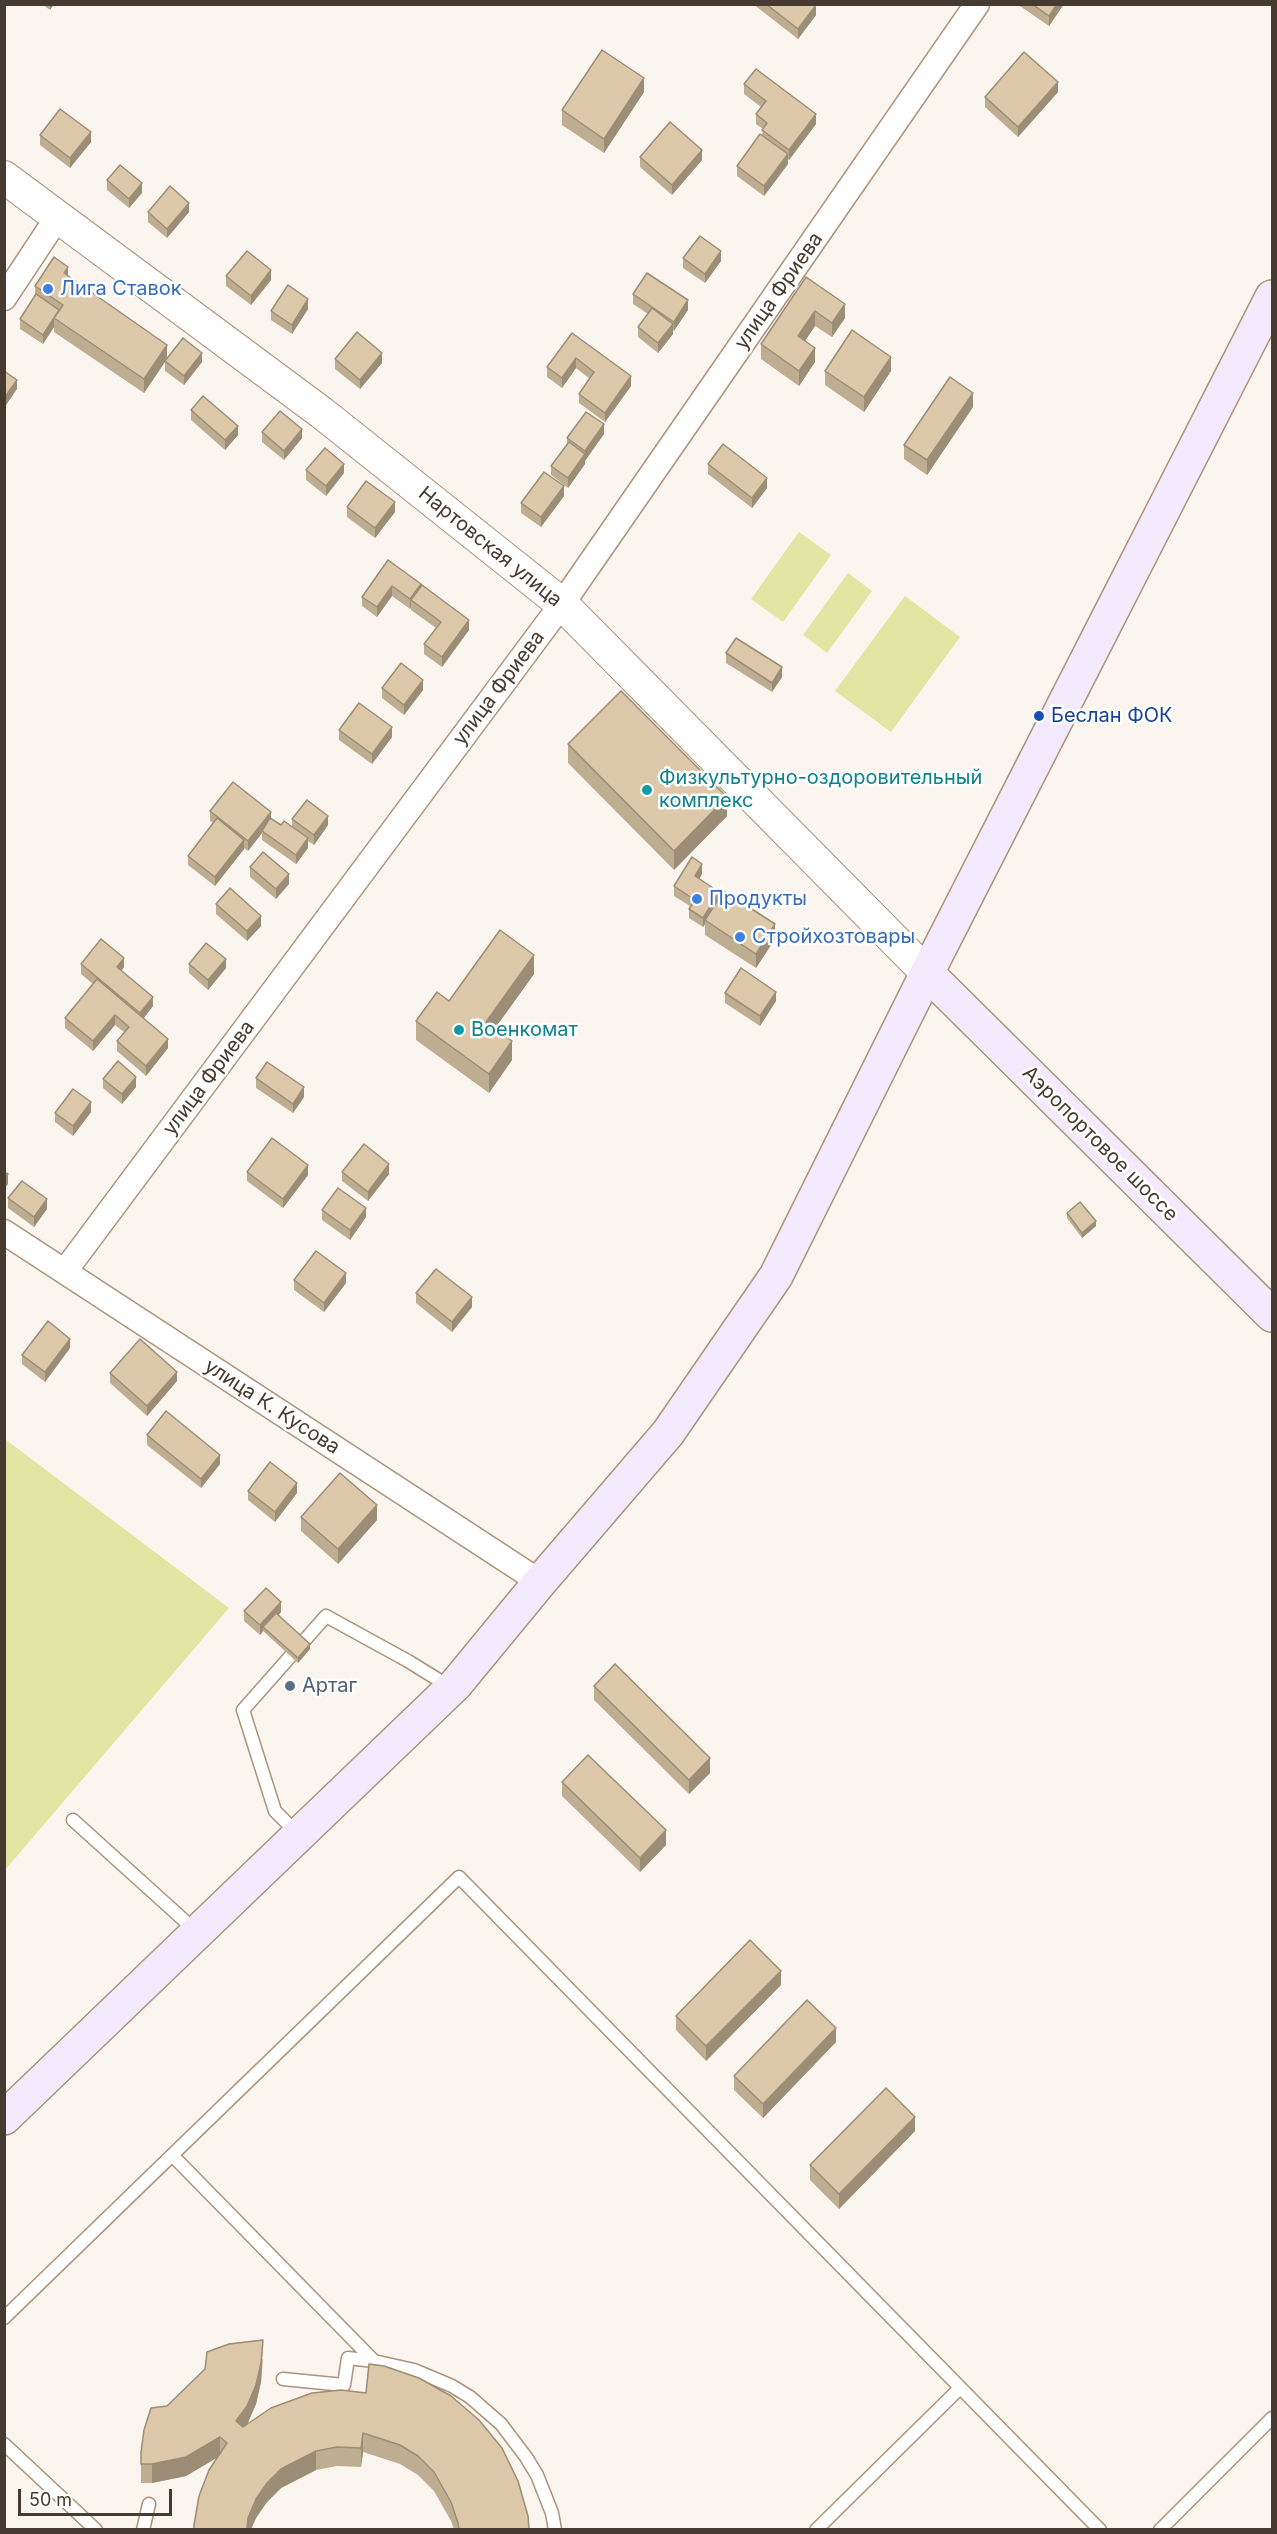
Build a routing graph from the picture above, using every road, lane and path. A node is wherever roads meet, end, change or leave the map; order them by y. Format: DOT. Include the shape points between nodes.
graph roads {
  1 [pos="977,4"];
  2 [pos="4,177"];
  3 [pos="59,215"];
  4 [pos="1272,297"];
  5 [pos="4,298"];
  6 [pos="562,604"];
  7 [pos="927,973"];
  8 [pos="4,1232"];
  9 [pos="65,1271"];
  10 [pos="1272,1315"];
  11 [pos="540,1582"];
  12 [pos="451,1688"];
  13 [pos="73,1820"];
  14 [pos="298,1835"];
  15 [pos="198,1932"];
  16 [pos="4,2118"];
  17 [pos="172,2155"];
  18 [pos="4,2318"];
  19 [pos="349,2335"];
  20 [pos="348,2358"];
  21 [pos="374,2361"];
  22 [pos="283,2379"];
  23 [pos="960,2388"];
  24 [pos="1272,2418"];
  25 [pos="4,2444"];
  26 [pos="149,2504"];
  27 [pos="96,2529"];
  28 [pos="143,2529"];
  29 [pos="555,2529"];
  30 [pos="816,2529"];
  31 [pos="1100,2529"];
  32 [pos="1160,2529"];
  1 -- 6 [label="street, улица Фриева"];
  2 -- 3 [label="street, Нартовская улица"];
  3 -- 5 [label="street"];
  3 -- 6 [label="street, Нартовская улица" via="322,413"];
  4 -- 7 [label="main road"];
  6 -- 7 [label="street, Нартовская улица"];
  6 -- 9 [label="street, улица Фриева"];
  7 -- 10 [label="main road, Аэропортовое шоссе"];
  7 -- 11 [label="main road" via="776,1276 668,1433"];
  8 -- 9 [label="street, улица К. Кусова"];
  9 -- 11 [label="street, улица К. Кусова"];
  11 -- 12 [label="main road"];
  12 -- 14 [label="main road"];
  12 -- 14 [label="lane" via="326,1616 243,1710 275,1811"];
  13 -- 15 [label="lane"];
  14 -- 15 [label="main road"];
  15 -- 16 [label="main road"];
  17 -- 18 [label="lane"];
  17 -- 19 [label="lane"];
  17 -- 23 [label="lane" via="459,1878"];
  19 -- 20 [label="lane"];
  19 -- 21 [label="lane"];
  20 -- 21 [label="lane"];
  20 -- 22 [label="lane" via="344,2385"];
  21 -- 29 [label="lane" via="434,2377 486,2410 526,2457 545,2494"];
  23 -- 30 [label="lane"];
  23 -- 31 [label="lane"];
  24 -- 32 [label="lane"];
  25 -- 27 [label="lane"];
  26 -- 28 [label="lane"];
}
